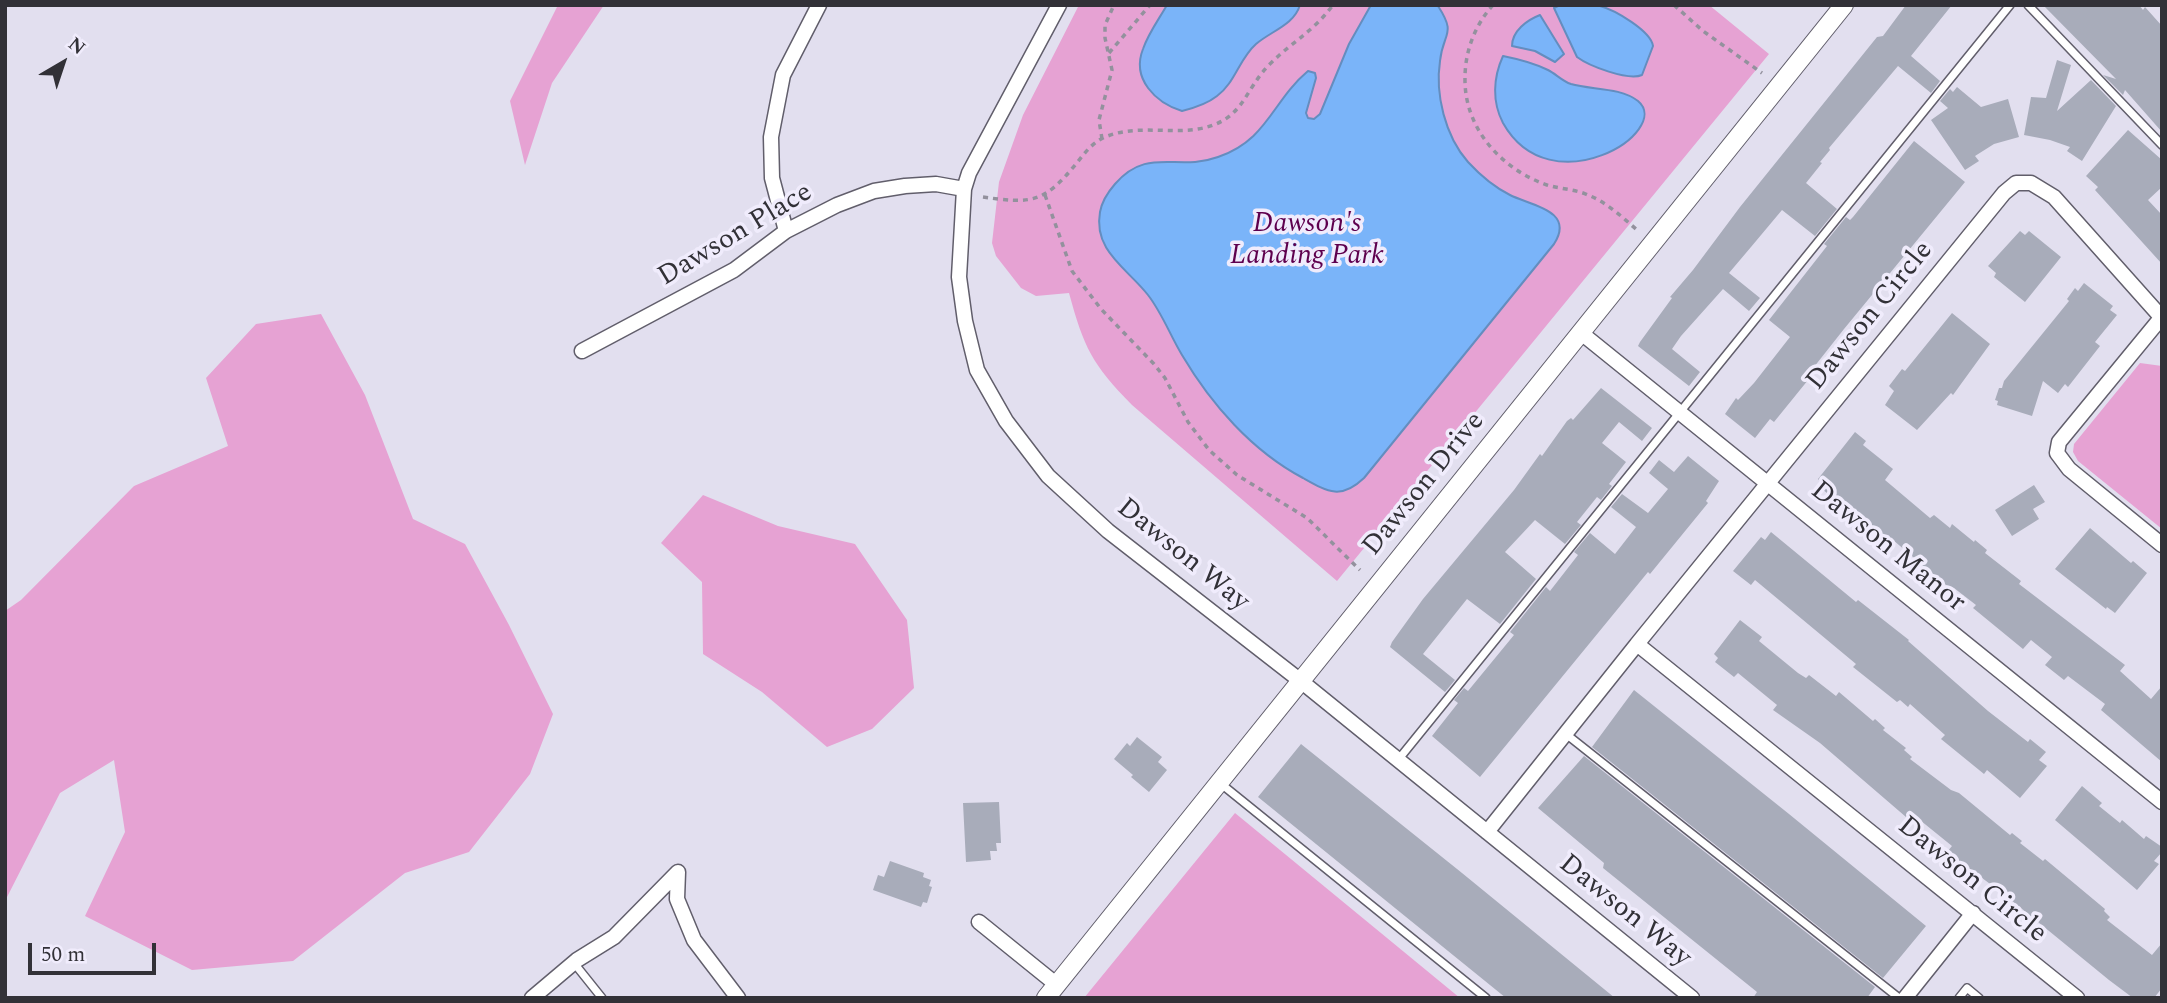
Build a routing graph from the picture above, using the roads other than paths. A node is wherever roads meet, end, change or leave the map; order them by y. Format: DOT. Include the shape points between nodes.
graph roads {
  1 [pos="819,5"];
  2 [pos="1059,5"];
  3 [pos="1844,5"];
  4 [pos="2010,5"];
  5 [pos="2028,5"];
  6 [pos="2162,145"];
  7 [pos="964,189"];
  8 [pos="786,231"];
  9 [pos="2162,318"];
  10 [pos="1580,332"];
  11 [pos="582,351"];
  12 [pos="1680,412"];
  13 [pos="1768,483"];
  14 [pos="2162,545"];
  15 [pos="1637,644"];
  16 [pos="1302,682"];
  17 [pos="1566,734"];
  18 [pos="1398,760"];
  19 [pos="1220,783"];
  20 [pos="2162,802"];
  21 [pos="1487,832"];
  22 [pos="1973,914"];
  23 [pos="979,922"];
  24 [pos="574,963"];
  25 [pos="1052,991"];
  26 [pos="532,998"];
  27 [pos="602,998"];
  28 [pos="738,998"];
  29 [pos="1486,998"];
  30 [pos="1692,998"];
  31 [pos="1899,998"];
  32 [pos="1905,998"];
  33 [pos="1959,998"];
  34 [pos="1979,998"];
  35 [pos="2077,998"];
  1 -- 8 [label="street" via="783,75 771,138 772,178"];
  2 -- 7 [label="street, Dawson Way"];
  3 -- 10 [label="street, Dawson Drive"];
  4 -- 12 [label="lane"];
  5 -- 6 [label="lane"];
  7 -- 8 [label="street, Dawson Place" via="936,184 874,191"];
  7 -- 16 [label="street, Dawson Way" via="959,277 965,321 977,370 1006,421 1048,476 1108,531"];
  8 -- 11 [label="street, Dawson Place" via="734,270"];
  9 -- 13 [label="street, Dawson Circle" via="2054,197 2031,183 2016,183"];
  9 -- 14 [label="street" via="2056,449 2083,481"];
  10 -- 12 [label="street, Dawson Manor"];
  10 -- 16 [label="street, Dawson Drive"];
  12 -- 13 [label="street, Dawson Manor"];
  12 -- 18 [label="lane"];
  13 -- 15 [label="street, Dawson Circle"];
  13 -- 20 [label="street, Dawson Manor"];
  15 -- 17 [label="street, Dawson Circle"];
  15 -- 22 [label="street, Dawson Circle"];
  16 -- 18 [label="street, Dawson Way"];
  16 -- 19 [label="street, Dawson Drive"];
  17 -- 21 [label="street, Dawson Circle"];
  17 -- 31 [label="lane"];
  18 -- 21 [label="street, Dawson Way"];
  19 -- 25 [label="street, Dawson Drive"];
  19 -- 29 [label="lane"];
  21 -- 30 [label="street, Dawson Way"];
  22 -- 32 [label="street"];
  22 -- 35 [label="street, Dawson Circle"];
  23 -- 25 [label="street"];
  24 -- 26 [label="street"];
  24 -- 27 [label="lane"];
  24 -- 28 [label="street" via="614,937 678,872 677,899 694,940"];
  33 -- 34 [label="lane" via="1967,988"];
}
